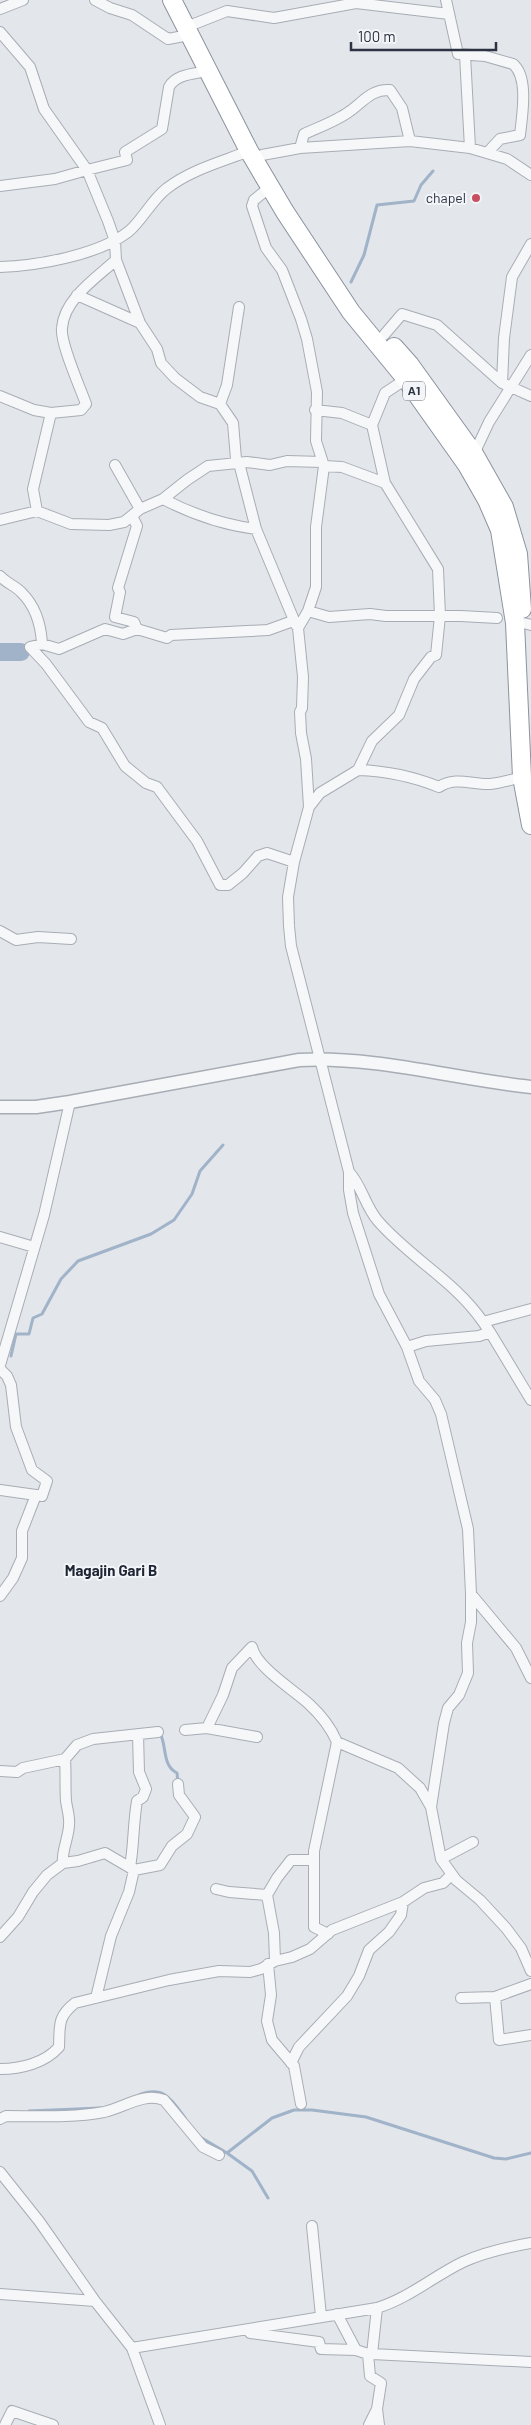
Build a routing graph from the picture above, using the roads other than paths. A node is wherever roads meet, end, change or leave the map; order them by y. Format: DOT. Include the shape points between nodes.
graph roads {
  1 [pos="23,0"];
  2 [pos="95,0"];
  3 [pos="172,0"];
  4 [pos="182,0"];
  5 [pos="446,0"];
  6 [pos="0,9"];
  7 [pos="449,14"];
  8 [pos="192,29"];
  9 [pos="0,32"];
  10 [pos="465,55"];
  11 [pos="207,71"];
  12 [pos="410,141"];
  13 [pos="300,148"];
  14 [pos="470,148"];
  15 [pos="256,153"];
  16 [pos="487,153"];
  17 [pos="87,170"];
  18 [pos="531,175"];
  19 [pos="0,186"];
  20 [pos="270,187"];
  21 [pos="115,241"];
  22 [pos="531,244"];
  23 [pos="116,260"];
  24 [pos="0,267"];
  25 [pos="77,295"];
  26 [pos="239,307"];
  27 [pos="140,323"];
  28 [pos="384,335"];
  29 [pos="531,355"];
  30 [pos="406,379"];
  31 [pos="506,385"];
  32 [pos="0,396"];
  33 [pos="531,396"];
  34 [pos="220,404"];
  35 [pos="315,410"];
  36 [pos="51,413"];
  37 [pos="372,425"];
  38 [pos="474,454"];
  39 [pos="239,464"];
  40 [pos="323,464"];
  41 [pos="115,465"];
  42 [pos="385,483"];
  43 [pos="163,499"];
  44 [pos="37,512"];
  45 [pos="136,513"];
  46 [pos="0,520"];
  47 [pos="256,529"];
  48 [pos="0,576"];
  49 [pos="308,611"];
  50 [pos="440,616"];
  51 [pos="497,618"];
  52 [pos="296,624"];
  53 [pos="527,624"];
  54 [pos="137,629"];
  55 [pos="42,644"];
  56 [pos="531,762"];
  57 [pos="358,770"];
  58 [pos="522,778"];
  59 [pos="309,807"];
  60 [pos="531,825"];
  61 [pos="294,862"];
  62 [pos="0,930"];
  63 [pos="71,939"];
  64 [pos="322,1059"];
  65 [pos="531,1087"];
  66 [pos="70,1102"];
  67 [pos="0,1107"];
  68 [pos="349,1172"];
  69 [pos="0,1237"];
  70 [pos="34,1247"];
  71 [pos="531,1309"];
  72 [pos="484,1322"];
  73 [pos="490,1332"];
  74 [pos="407,1347"];
  75 [pos="0,1365"];
  76 [pos="0,1370"];
  77 [pos="531,1400"];
  78 [pos="0,1490"];
  79 [pos="36,1496"];
  80 [pos="471,1594"];
  81 [pos="0,1596"];
  82 [pos="531,1678"];
  83 [pos="207,1728"];
  84 [pos="185,1730"];
  85 [pos="158,1732"];
  86 [pos="138,1734"];
  87 [pos="257,1737"];
  88 [pos="337,1742"];
  89 [pos="65,1758"];
  90 [pos="0,1771"];
  91 [pos="178,1784"];
  92 [pos="431,1807"];
  93 [pos="473,1842"];
  94 [pos="441,1859"];
  95 [pos="313,1860"];
  96 [pos="63,1862"];
  97 [pos="132,1869"];
  98 [pos="451,1875"];
  99 [pos="216,1889"];
  100 [pos="268,1895"];
  101 [pos="403,1902"];
  102 [pos="328,1934"];
  103 [pos="0,1937"];
  104 [pos="526,1948"];
  105 [pos="271,1962"];
  106 [pos="531,1971"];
  107 [pos="531,1984"];
  108 [pos="96,1998"];
  109 [pos="461,1998"];
  110 [pos="495,1998"];
  111 [pos="531,2035"];
  112 [pos="291,2063"];
  113 [pos="0,2069"];
  114 [pos="301,2104"];
  115 [pos="0,2119"];
  116 [pos="219,2155"];
  117 [pos="0,2172"];
  118 [pos="312,2226"];
  119 [pos="531,2243"];
  120 [pos="0,2294"];
  121 [pos="95,2301"];
  122 [pos="377,2308"];
  123 [pos="337,2314"];
  124 [pos="321,2316"];
  125 [pos="242,2332"];
  126 [pos="132,2348"];
  127 [pos="356,2350"];
  128 [pos="370,2354"];
  129 [pos="531,2362"];
  130 [pos="377,2409"];
  131 [pos="5,2425"];
  132 [pos="53,2425"];
  133 [pos="158,2425"];
  134 [pos="369,2425"];
  135 [pos="380,2425"];
  1 -- 6 [label="street"];
  2 -- 8 [label="street" via="132,15 168,39"];
  3 -- 8 [label="highway, A1"];
  4 -- 8 [label="highway, A1"];
  5 -- 7 [label="street"];
  7 -- 8 [label="street" via="356,3 274,18 227,11"];
  7 -- 10 [label="street" via="458,54"];
  8 -- 11 [label="highway, A1"];
  8 -- 15 [label="highway, A1"];
  9 -- 17 [label="street" via="30,67 44,110"];
  10 -- 14 [label="street"];
  10 -- 16 [label="street" via="485,56 513,64 522,77 520,135 500,139"];
  11 -- 15 [label="highway, A1"];
  11 -- 17 [label="street" via="172,81 162,129 125,152 127,160"];
  12 -- 13 [label="street"];
  12 -- 13 [label="street" via="402,108 390,90 384,90 367,96 350,112 304,134"];
  12 -- 14 [label="street"];
  13 -- 15 [label="street"];
  14 -- 16 [label="street"];
  15 -- 20 [label="highway, A1"];
  15 -- 21 [label="street" via="192,173 166,189 146,208 130,231"];
  15 -- 28 [label="highway, A1" via="316,243"];
  16 -- 18 [label="street" via="508,159"];
  17 -- 19 [label="street" via="55,179"];
  17 -- 21 [label="street"];
  20 -- 30 [label="highway, A1" via="351,312"];
  20 -- 35 [label="street" via="254,200 252,206 266,248 282,270 305,332 317,392"];
  21 -- 23 [label="street"];
  21 -- 24 [label="street" via="48,262"];
  22 -- 31 [label="street" via="512,277 504,338"];
  23 -- 25 [label="street"];
  23 -- 27 [label="street"];
  25 -- 27 [label="street"];
  25 -- 36 [label="street" via="65,315 62,334 86,404 81,410"];
  26 -- 34 [label="street" via="227,385"];
  27 -- 34 [label="street" via="162,363 175,378 200,397"];
  28 -- 31 [label="street" via="402,314 436,325"];
  28 -- 38 [label="highway, A1" via="410,365"];
  29 -- 31 [label="street"];
  30 -- 37 [label="street" via="385,393"];
  30 -- 58 [label="highway, A1" via="477,481 500,530 515,623"];
  31 -- 33 [label="street"];
  31 -- 38 [label="street"];
  32 -- 36 [label="street" via="34,410"];
  34 -- 39 [label="street" via="233,423"];
  35 -- 37 [label="street" via="342,413"];
  35 -- 40 [label="street" via="316,441"];
  36 -- 44 [label="street" via="33,489"];
  37 -- 42 [label="street"];
  38 -- 53 [label="highway, A1" via="504,507 512,529"];
  39 -- 40 [label="street" via="287,461"];
  39 -- 43 [label="street" via="208,466"];
  39 -- 47 [label="street"];
  40 -- 42 [label="street" via="342,467"];
  40 -- 49 [label="street" via="316,527 316,586"];
  41 -- 45 [label="street"];
  42 -- 50 [label="street" via="438,569"];
  43 -- 45 [label="street"];
  43 -- 47 [label="street" via="185,511 237,527"];
  44 -- 45 [label="street" via="71,524 109,525 124,522"];
  44 -- 46 [label="street"];
  45 -- 54 [label="street" via="137,526 118,588 115,617 134,622"];
  47 -- 52 [label="street"];
  48 -- 55 [label="street" via="22,592 35,609 42,629"];
  49 -- 50 [label="street" via="329,617 370,614"];
  49 -- 52 [label="street"];
  50 -- 51 [label="street"];
  50 -- 57 [label="street" via="436,655 414,679 399,715 372,741"];
  52 -- 54 [label="street" via="268,630 172,635 167,638"];
  52 -- 59 [label="street" via="303,677 300,712"];
  53 -- 56 [label="highway, A1"];
  54 -- 55 [label="street" via="123,634 105,629 59,649"];
  55 -- 61 [label="street" via="30,647 89,722 102,728 125,766 146,783 157,787 202,847 220,885 228,885 258,856 267,853"];
  57 -- 58 [label="street" via="385,771 439,787 447,782 489,784"];
  57 -- 59 [label="street" via="320,792"];
  58 -- 60 [label="highway, A1"];
  59 -- 61 [label="street"];
  61 -- 64 [label="street" via="288,898 291,946"];
  62 -- 63 [label="street" via="16,940 38,937"];
  64 -- 65 [label="street"];
  64 -- 66 [label="street" via="299,1060"];
  64 -- 68 [label="street" via="332,1115"];
  66 -- 67 [label="street" via="36,1107"];
  66 -- 70 [label="street"];
  68 -- 72 [label="street" via="358,1182 377,1219 455,1289"];
  68 -- 74 [label="street" via="348,1190 364,1252 379,1294"];
  69 -- 70 [label="street"];
  70 -- 75 [label="street"];
  71 -- 72 [label="street"];
  72 -- 73 [label="street"];
  73 -- 74 [label="street" via="426,1341"];
  73 -- 77 [label="street"];
  74 -- 80 [label="street" via="419,1381 441,1414 468,1529"];
  76 -- 79 [label="street" via="11,1385 16,1427 32,1470 47,1481 42,1496"];
  78 -- 79 [label="street"];
  79 -- 81 [label="street" via="22,1531 22,1558"];
  80 -- 82 [label="street" via="516,1648"];
  80 -- 92 [label="street" via="468,1674 448,1708"];
  83 -- 84 [label="street"];
  83 -- 87 [label="street"];
  83 -- 88 [label="street" via="232,1668 252,1647 266,1668 311,1706"];
  85 -- 86 [label="street"];
  86 -- 89 [label="street" via="77,1744"];
  86 -- 97 [label="street" via="139,1772 146,1789 137,1802"];
  88 -- 92 [label="street" via="398,1768 420,1788"];
  88 -- 95 [label="street"];
  89 -- 90 [label="street" via="16,1772"];
  89 -- 96 [label="street" via="70,1823"];
  91 -- 97 [label="street" via="179,1795 195,1817 187,1834 172,1846 160,1865"];
  92 -- 94 [label="street"];
  93 -- 94 [label="street"];
  94 -- 98 [label="street"];
  95 -- 100 [label="street" via="291,1860"];
  95 -- 102 [label="street" via="314,1927"];
  96 -- 97 [label="street" via="105,1853"];
  96 -- 103 [label="street" via="47,1874"];
  97 -- 108 [label="street" via="129,1892 111,1936"];
  98 -- 101 [label="street" via="443,1883 424,1888"];
  98 -- 104 [label="street"];
  99 -- 100 [label="street"];
  100 -- 105 [label="street" via="274,1932"];
  101 -- 102 [label="street"];
  101 -- 112 [label="street" via="401,1915 389,1932 368,1950 359,1976 347,1996 299,2047"];
  102 -- 105 [label="street" via="310,1949"];
  104 -- 106 [label="street"];
  105 -- 108 [label="street" via="250,1972 218,1972 169,1980"];
  105 -- 112 [label="street" via="272,1995 267,2021 272,2040"];
  107 -- 110 [label="street"];
  108 -- 113 [label="street" via="75,2003 63,2013 59,2047 52,2055 27,2065"];
  109 -- 110 [label="street"];
  110 -- 111 [label="street" via="499,2040"];
  112 -- 114 [label="street"];
  115 -- 116 [label="street" via="6,2116 102,2112 134,2101 159,2098 203,2146"];
  117 -- 121 [label="street"];
  118 -- 124 [label="street"];
  119 -- 122 [label="street" via="465,2262 394,2302"];
  120 -- 121 [label="street"];
  121 -- 126 [label="street"];
  122 -- 123 [label="street"];
  122 -- 128 [label="street"];
  123 -- 124 [label="street"];
  123 -- 127 [label="street"];
  124 -- 125 [label="street"];
  125 -- 126 [label="street"];
  125 -- 127 [label="street" via="319,2342 320,2349"];
  126 -- 133 [label="street"];
  127 -- 128 [label="street"];
  128 -- 129 [label="street"];
  128 -- 130 [label="street" via="370,2376 381,2383"];
  130 -- 134 [label="street"];
  130 -- 135 [label="street"];
  131 -- 132 [label="street" via="12,2412"];
}
